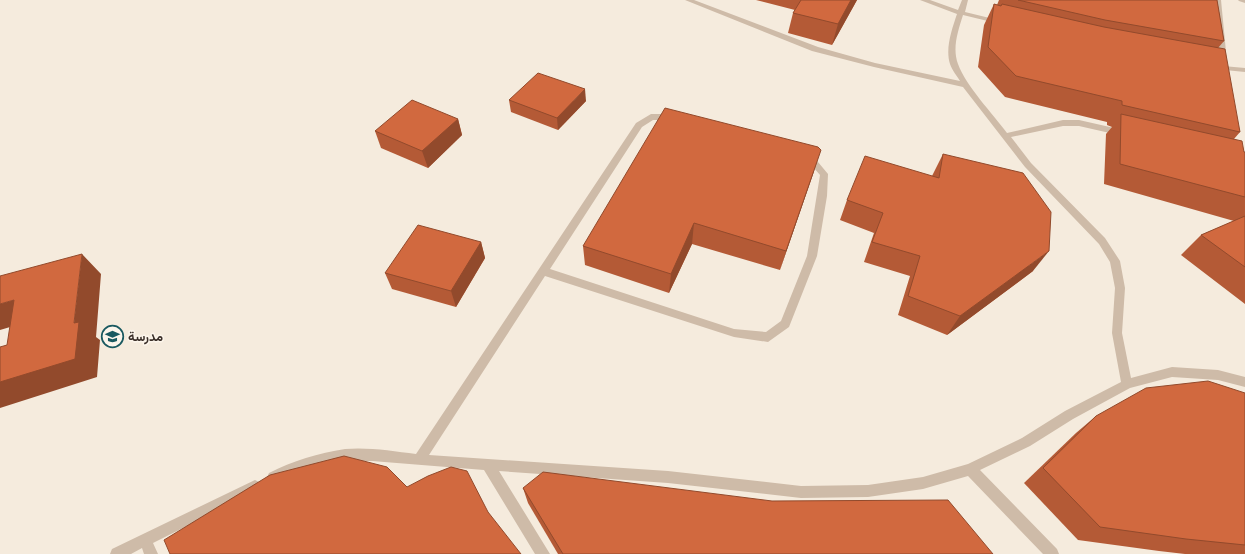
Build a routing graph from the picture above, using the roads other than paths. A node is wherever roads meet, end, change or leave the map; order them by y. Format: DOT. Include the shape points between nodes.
graph roads {
  1 [pos="688,0"];
  2 [pos="923,0"];
  3 [pos="965,0"];
  4 [pos="1218,0"];
  5 [pos="1241,0"];
  6 [pos="1245,1"];
  7 [pos="962,13"];
  8 [pos="1007,24"];
  9 [pos="1210,66"];
  10 [pos="1245,70"];
  11 [pos="1224,72"];
  12 [pos="966,85"];
  13 [pos="681,119"];
  14 [pos="1004,136"];
  15 [pos="1134,136"];
  16 [pos="795,153"];
  17 [pos="543,271"];
  18 [pos="1245,382"];
  19 [pos="1127,384"];
  20 [pos="419,460"];
  21 [pos="488,465"];
  22 [pos="970,468"];
  23 [pos="145,539"];
  24 [pos="118,554"];
  25 [pos="150,554"];
  26 [pos="543,554"];
  27 [pos="1052,554"];
  1 -- 12 [label="street" via="815,49"];
  2 -- 7 [label="street"];
  3 -- 7 [label="street"];
  4 -- 11 [label="street"];
  5 -- 6 [label="street"];
  7 -- 8 [label="street"];
  7 -- 12 [label="street" via="954,33 952,48 954,64"];
  9 -- 11 [label="street"];
  10 -- 11 [label="street"];
  12 -- 14 [label="street"];
  13 -- 17 [label="street" via="668,116 651,117 639,125"];
  14 -- 15 [label="street" via="1063,123 1079,123"];
  14 -- 19 [label="street" via="1028,165 1102,241 1115,261 1120,288 1117,333"];
  16 -- 17 [label="street" via="810,158 824,174 822,196 812,256 785,324 768,337 734,333"];
  17 -- 20 [label="street"];
  18 -- 19 [label="street" via="1218,375 1172,372"];
  19 -- 22 [label="street" via="1069,415 1026,442"];
  20 -- 21 [label="street"];
  20 -- 23 [label="street" via="346,455 316,461 285,471"];
  21 -- 22 [label="street" via="668,477 801,492 868,491 923,483"];
  21 -- 26 [label="street"];
  22 -- 27 [label="street"];
  23 -- 24 [label="street"];
  23 -- 25 [label="street"];
}
